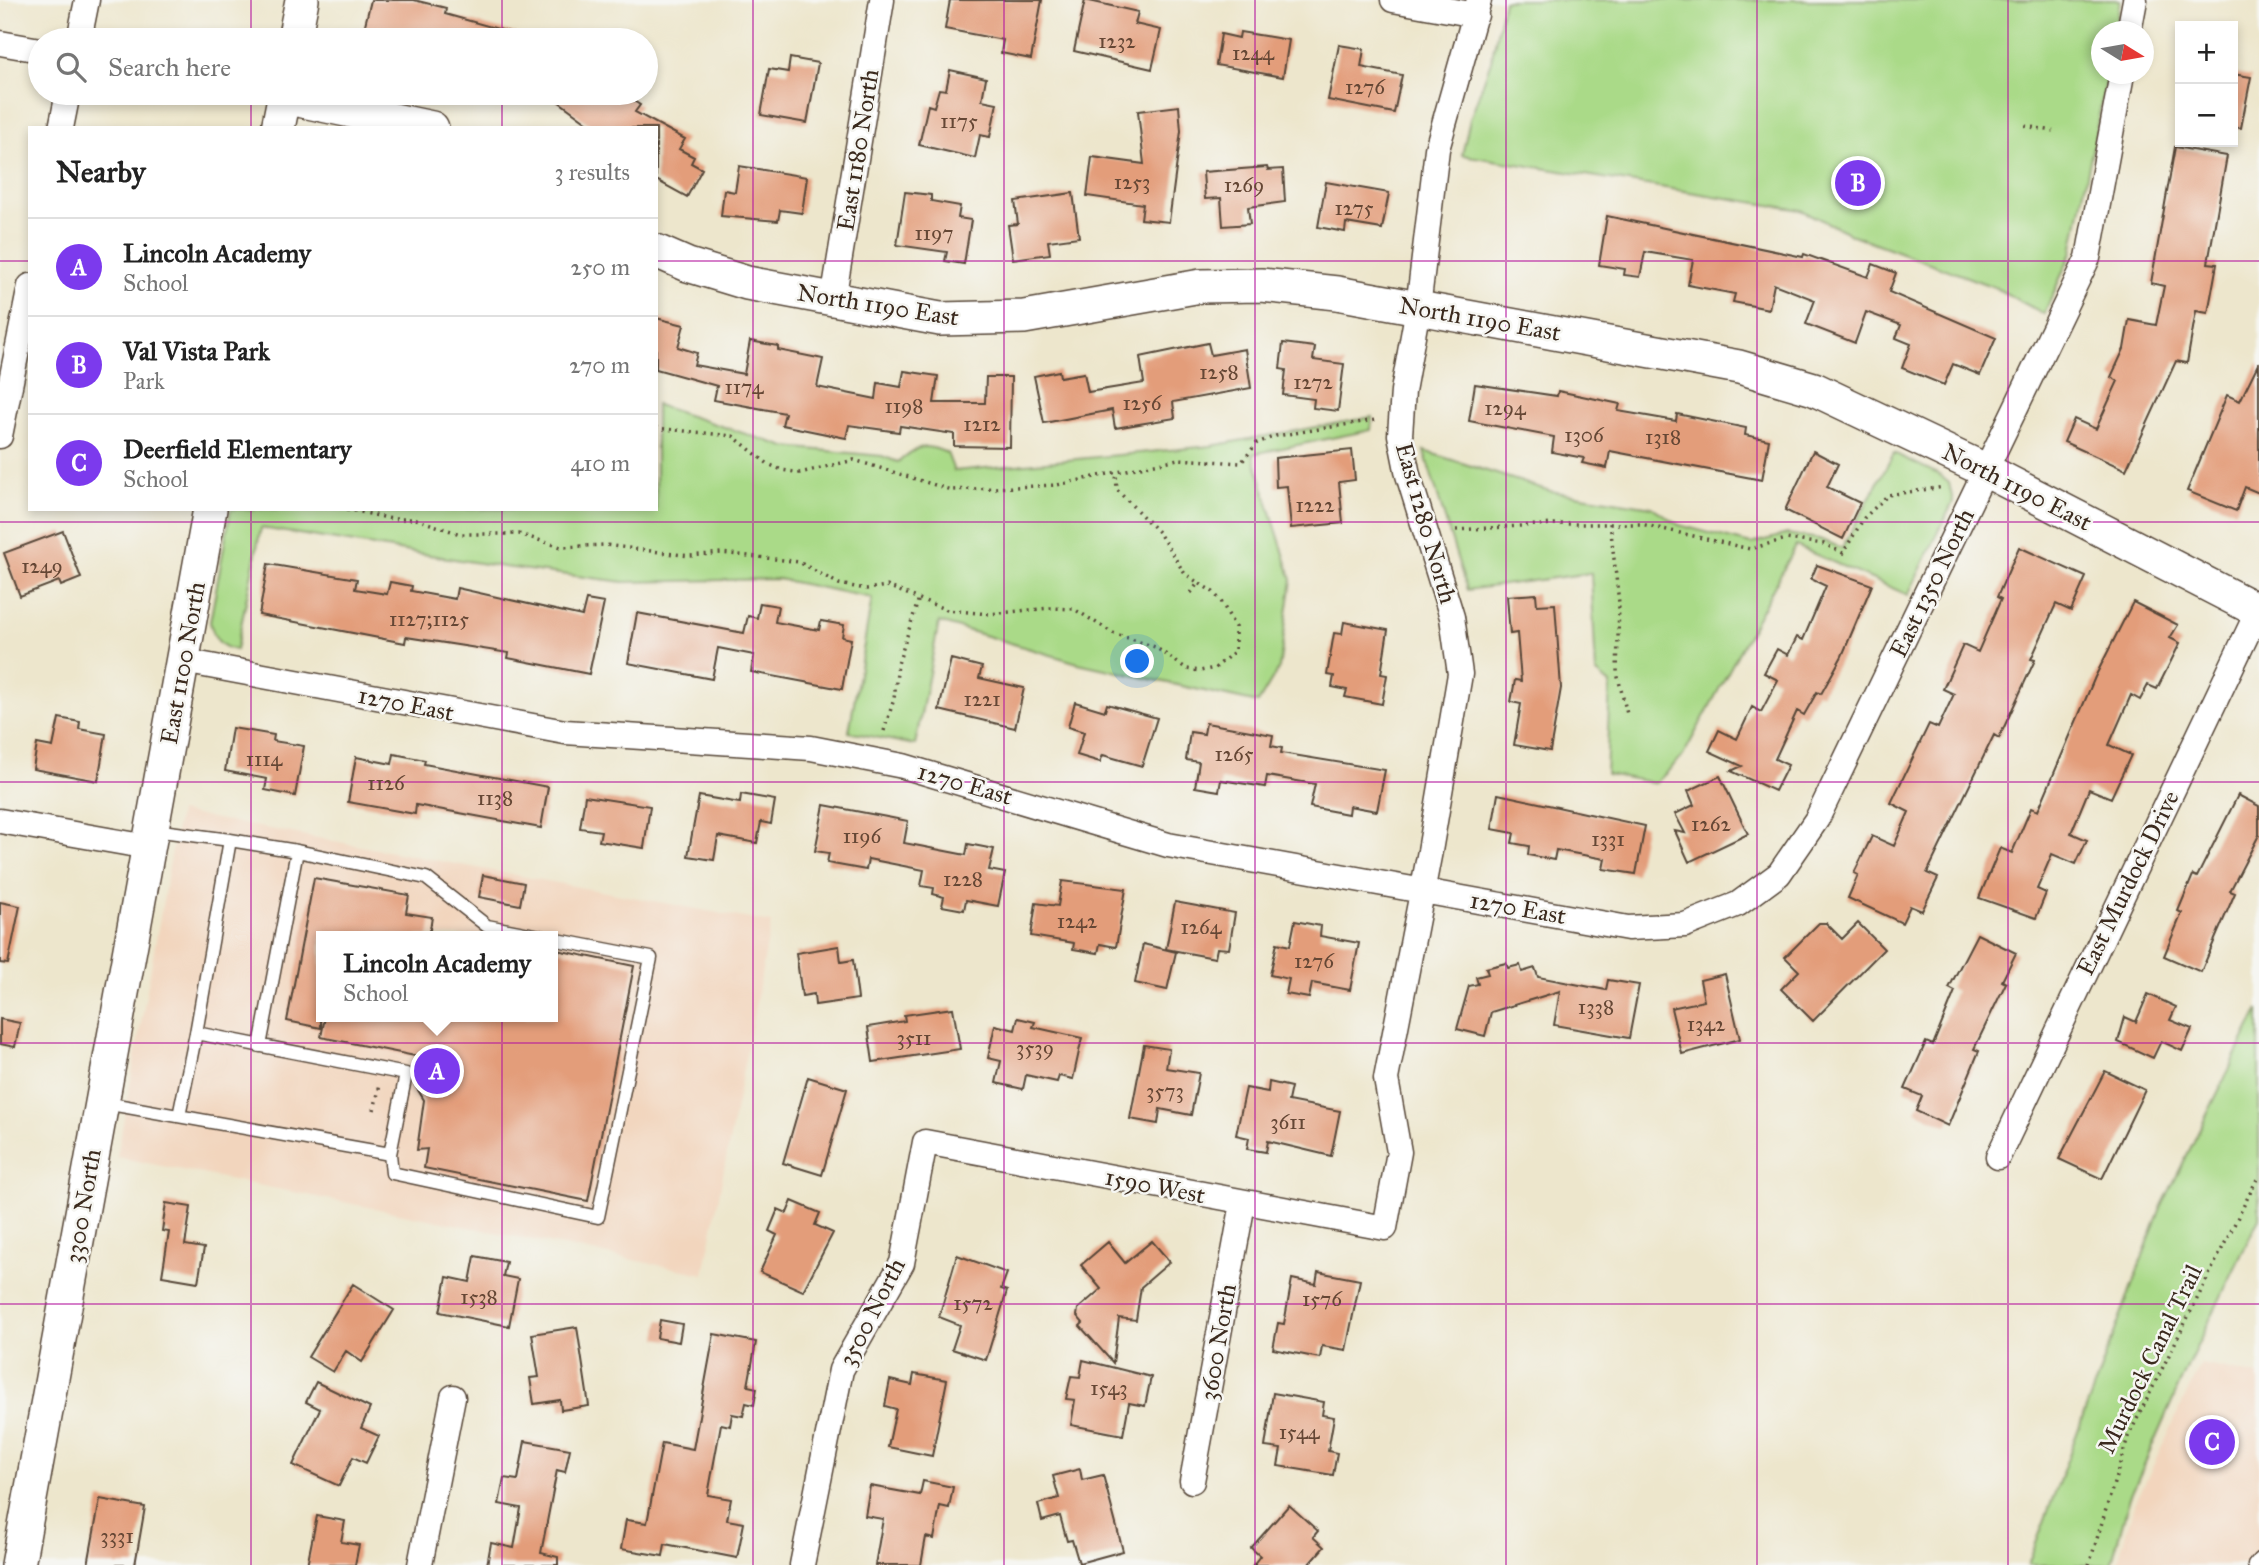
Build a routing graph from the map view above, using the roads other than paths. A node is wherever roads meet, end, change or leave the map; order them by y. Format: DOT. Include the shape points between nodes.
graph roads {
  1 [pos="87,0"];
  2 [pos="302,0"];
  3 [pos="882,0"];
  4 [pos="1393,0"];
  5 [pos="2135,0"];
  6 [pos="1477,8"];
  7 [pos="2131,21"];
  8 [pos="81,28"];
  9 [pos="296,28"];
  10 [pos="0,43"];
  11 [pos="28,48"];
  12 [pos="2120,84"];
  13 [pos="66,105"];
  14 [pos="296,105"];
  15 [pos="61,126"];
  16 [pos="420,126"];
  17 [pos="658,252"];
  18 [pos="28,296"];
  19 [pos="834,300"];
  20 [pos="1418,308"];
  21 [pos="0,436"];
  22 [pos="1987,471"];
  23 [pos="210,511"];
  24 [pos="2259,610"];
  25 [pos="183,662"];
  26 [pos="0,821"];
  27 [pos="151,831"];
  28 [pos="230,840"];
  29 [pos="297,851"];
  30 [pos="1423,891"];
  31 [pos="1738,904"];
  32 [pos="513,931"];
  33 [pos="558,940"];
  34 [pos="196,1033"];
  35 [pos="260,1046"];
  36 [pos="101,1102"];
  37 [pos="179,1116"];
  38 [pos="925,1142"];
  39 [pos="390,1154"];
  40 [pos="1997,1157"];
  41 [pos="1243,1203"];
  42 [pos="1385,1228"];
  43 [pos="453,1397"];
  44 [pos="1192,1481"];
  45 [pos="2259,1559"];
  46 [pos="18,1565"];
  47 [pos="420,1565"];
  48 [pos="802,1565"];
  49 [pos="2254,1565"];
  1 -- 8 [label="street"];
  2 -- 9 [label="street"];
  3 -- 19 [label="street, East 1180 North"];
  4 -- 6 [label="street"];
  5 -- 7 [label="street"];
  6 -- 20 [label="street, East 1280 North" via="1437,149"];
  10 -- 11 [label="street"];
  12 -- 22 [label="street, East 1350 North" via="2088,258"];
  13 -- 15 [label="street"];
  14 -- 16 [label="street"];
  17 -- 19 [label="street, North 1190 East" via="747,283"];
  18 -- 21 [label="street"];
  19 -- 20 [label="street, North 1190 East" via="940,318 982,320 1231,284 1299,288"];
  20 -- 22 [label="street, North 1190 East" via="1739,367 1814,389"];
  20 -- 30 [label="street, East 1280 North" via="1400,435 1452,617 1460,674"];
  22 -- 24 [label="street, North 1190 East"];
  22 -- 31 [label="street, East 1350 North" via="1817,819 1779,874"];
  23 -- 25 [label="street, East 1100 North"];
  24 -- 40 [label="street, East Murdock Drive"];
  25 -- 27 [label="street, East 1100 North"];
  25 -- 30 [label="street, 1270 East" via="565,732 811,748 903,766 1167,845"];
  26 -- 27 [label="street"];
  27 -- 28 [label="lane"];
  27 -- 36 [label="street, 3300 North"];
  28 -- 29 [label="lane"];
  28 -- 34 [label="lane"];
  29 -- 32 [label="lane" via="426,878 486,926"];
  29 -- 35 [label="lane"];
  30 -- 31 [label="street, 1270 East" via="1628,928 1685,925"];
  30 -- 42 [label="street, East 1280 North" via="1386,1079 1399,1152"];
  33 -- 39 [label="lane" via="651,958 598,1217 392,1173"];
  34 -- 35 [label="lane"];
  34 -- 37 [label="lane"];
  35 -- 39 [label="lane" via="406,1074"];
  36 -- 37 [label="lane"];
  36 -- 46 [label="street, 3300 North"];
  37 -- 39 [label="lane"];
  38 -- 41 [label="street, 1590 West"];
  38 -- 48 [label="street, 3500 North" via="902,1263 841,1370"];
  41 -- 42 [label="street, 1590 West"];
  41 -- 44 [label="street, 3600 North"];
  43 -- 47 [label="street"];
  45 -- 49 [label="lane"];
}
